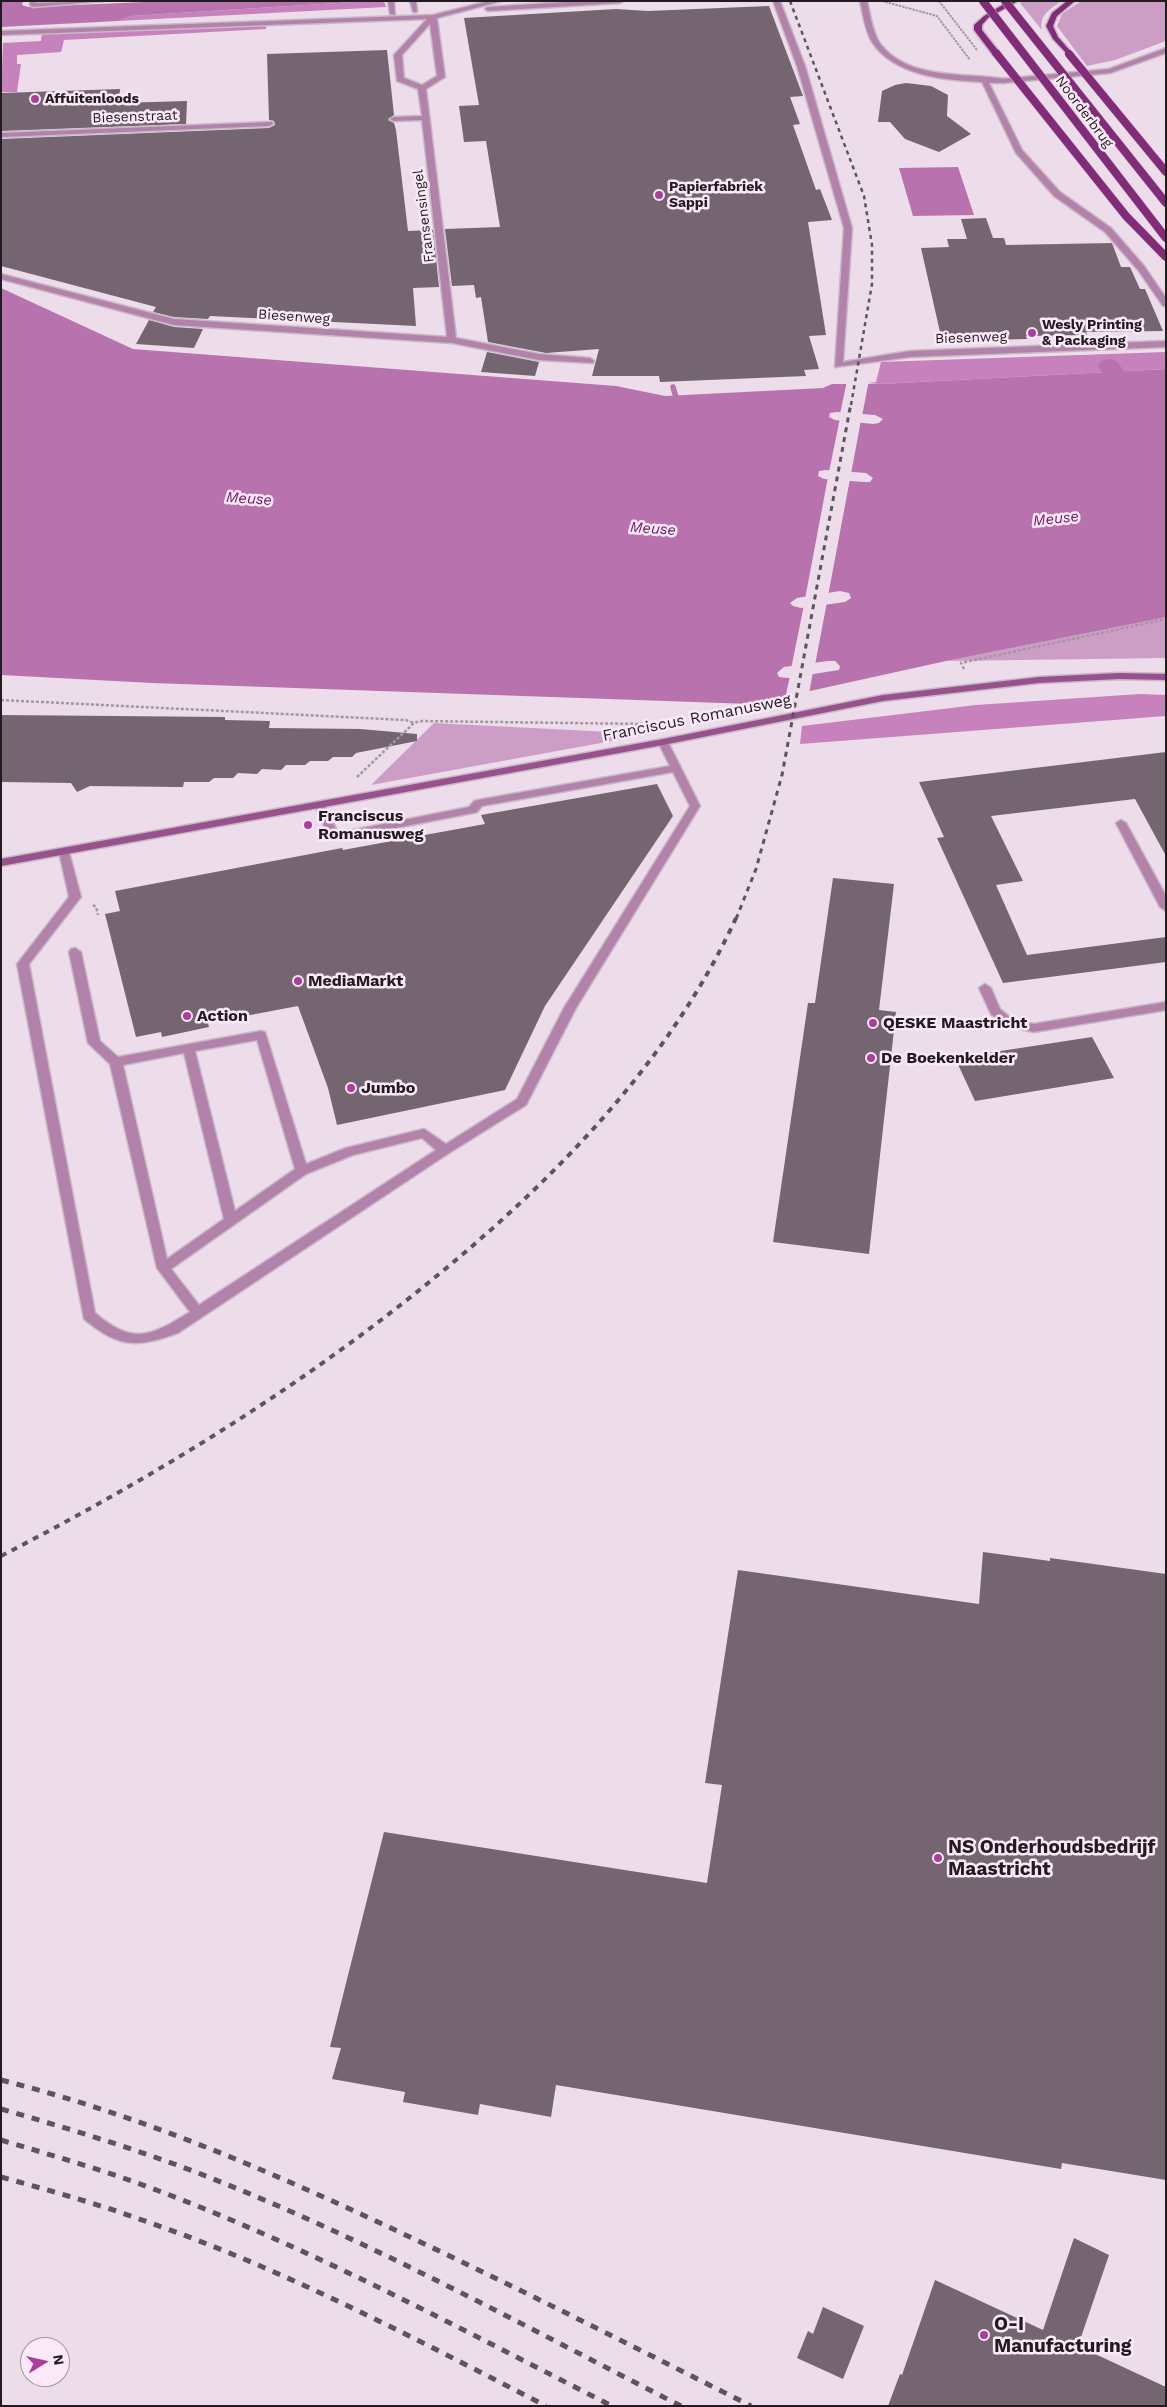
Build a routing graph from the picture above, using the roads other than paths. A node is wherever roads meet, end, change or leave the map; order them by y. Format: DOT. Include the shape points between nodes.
graph roads {
  1 [pos="34,1"];
  2 [pos="101,1"];
  3 [pos="413,1"];
  4 [pos="499,1"];
  5 [pos="620,1"];
  6 [pos="776,1"];
  7 [pos="863,1"];
  8 [pos="983,1"];
  9 [pos="1005,1"];
  10 [pos="1015,1"];
  11 [pos="1072,1"];
  12 [pos="391,2"];
  13 [pos="463,10"];
  14 [pos="415,12"];
  15 [pos="393,14"];
  16 [pos="433,17"];
  17 [pos="1,33"];
  18 [pos="1166,50"];
  19 [pos="985,81"];
  20 [pos="422,88"];
  21 [pos="425,118"];
  22 [pos="394,119"];
  23 [pos="269,124"];
  24 [pos="1,135"];
  25 [pos="1166,172"];
  26 [pos="1166,203"];
  27 [pos="1166,238"];
  28 [pos="1166,257"];
  29 [pos="1,276"];
  30 [pos="1166,304"];
  31 [pos="452,340"];
  32 [pos="1166,344"];
  33 [pos="590,361"];
  34 [pos="1166,677"];
  35 [pos="663,742"];
  36 [pos="676,768"];
  37 [pos="320,806"];
  38 [pos="1120,823"];
  39 [pos="64,852"];
  40 [pos="1,863"];
  41 [pos="1166,907"];
  42 [pos="75,952"];
  43 [pos="985,988"];
  44 [pos="1166,1006"];
  45 [pos="189,1048"];
  46 [pos="116,1062"];
  47 [pos="445,1150"];
  48 [pos="302,1171"];
  49 [pos="231,1220"];
  50 [pos="163,1268"];
  51 [pos="198,1313"];
  1 -- 2 [label="street" via="33,5"];
  3 -- 14 [label="street"];
  4 -- 13 [label="street"];
  5 -- 13 [label="street"];
  6 -- 32 [label="street, Biesenweg" via="801,66 848,228 838,365 910,354"];
  7 -- 19 [label="street" via="876,42 889,56 935,74"];
  8 -- 27 [label="main road, Noorderbrug, bridge"];
  9 -- 26 [label="main road, Noorderbrug, bridge"];
  10 -- 28 [label="main road, bridge" via="986,17 978,30 1126,216"];
  11 -- 25 [label="main road, bridge" via="1053,14 1049,31"];
  12 -- 15 [label="street"];
  13 -- 16 [label="street"];
  16 -- 17 [label="street"];
  16 -- 20 [label="street" via="441,77"];
  16 -- 20 [label="street" via="398,55 400,79"];
  18 -- 19 [label="street" via="1110,72"];
  19 -- 30 [label="street" via="1018,152 1057,194 1108,230 1141,268"];
  20 -- 21 [label="street, Fransensingel"];
  21 -- 22 [label="street"];
  21 -- 31 [label="street, Fransensingel"];
  23 -- 24 [label="street, Biesenstraat"];
  29 -- 31 [label="street, Biesenweg" via="174,322"];
  31 -- 33 [label="street, Biesenweg" via="533,356"];
  34 -- 35 [label="street, Franciscus Romanusweg" via="1039,680 904,695"];
  35 -- 36 [label="street"];
  35 -- 37 [label="street, Franciscus Romanusweg"];
  36 -- 37 [label="street" via="478,804 473,810 334,837"];
  36 -- 47 [label="street" via="695,806 570,1008 522,1102"];
  37 -- 39 [label="street, Franciscus Romanusweg"];
  38 -- 41 [label="street"];
  39 -- 40 [label="street, Franciscus Romanusweg"];
  39 -- 51 [label="street" via="75,897 23,964 89,1315 109,1332 127,1339 146,1339 173,1329"];
  42 -- 46 [label="street" via="94,1043"];
  43 -- 44 [label="street" via="995,1011 1009,1023 1034,1028"];
  45 -- 46 [label="street"];
  45 -- 48 [label="street" via="261,1035"];
  45 -- 49 [label="street"];
  46 -- 50 [label="street"];
  47 -- 48 [label="street" via="424,1133 350,1150"];
  47 -- 51 [label="street"];
  48 -- 49 [label="street"];
  49 -- 50 [label="street"];
  50 -- 51 [label="street"];
}
